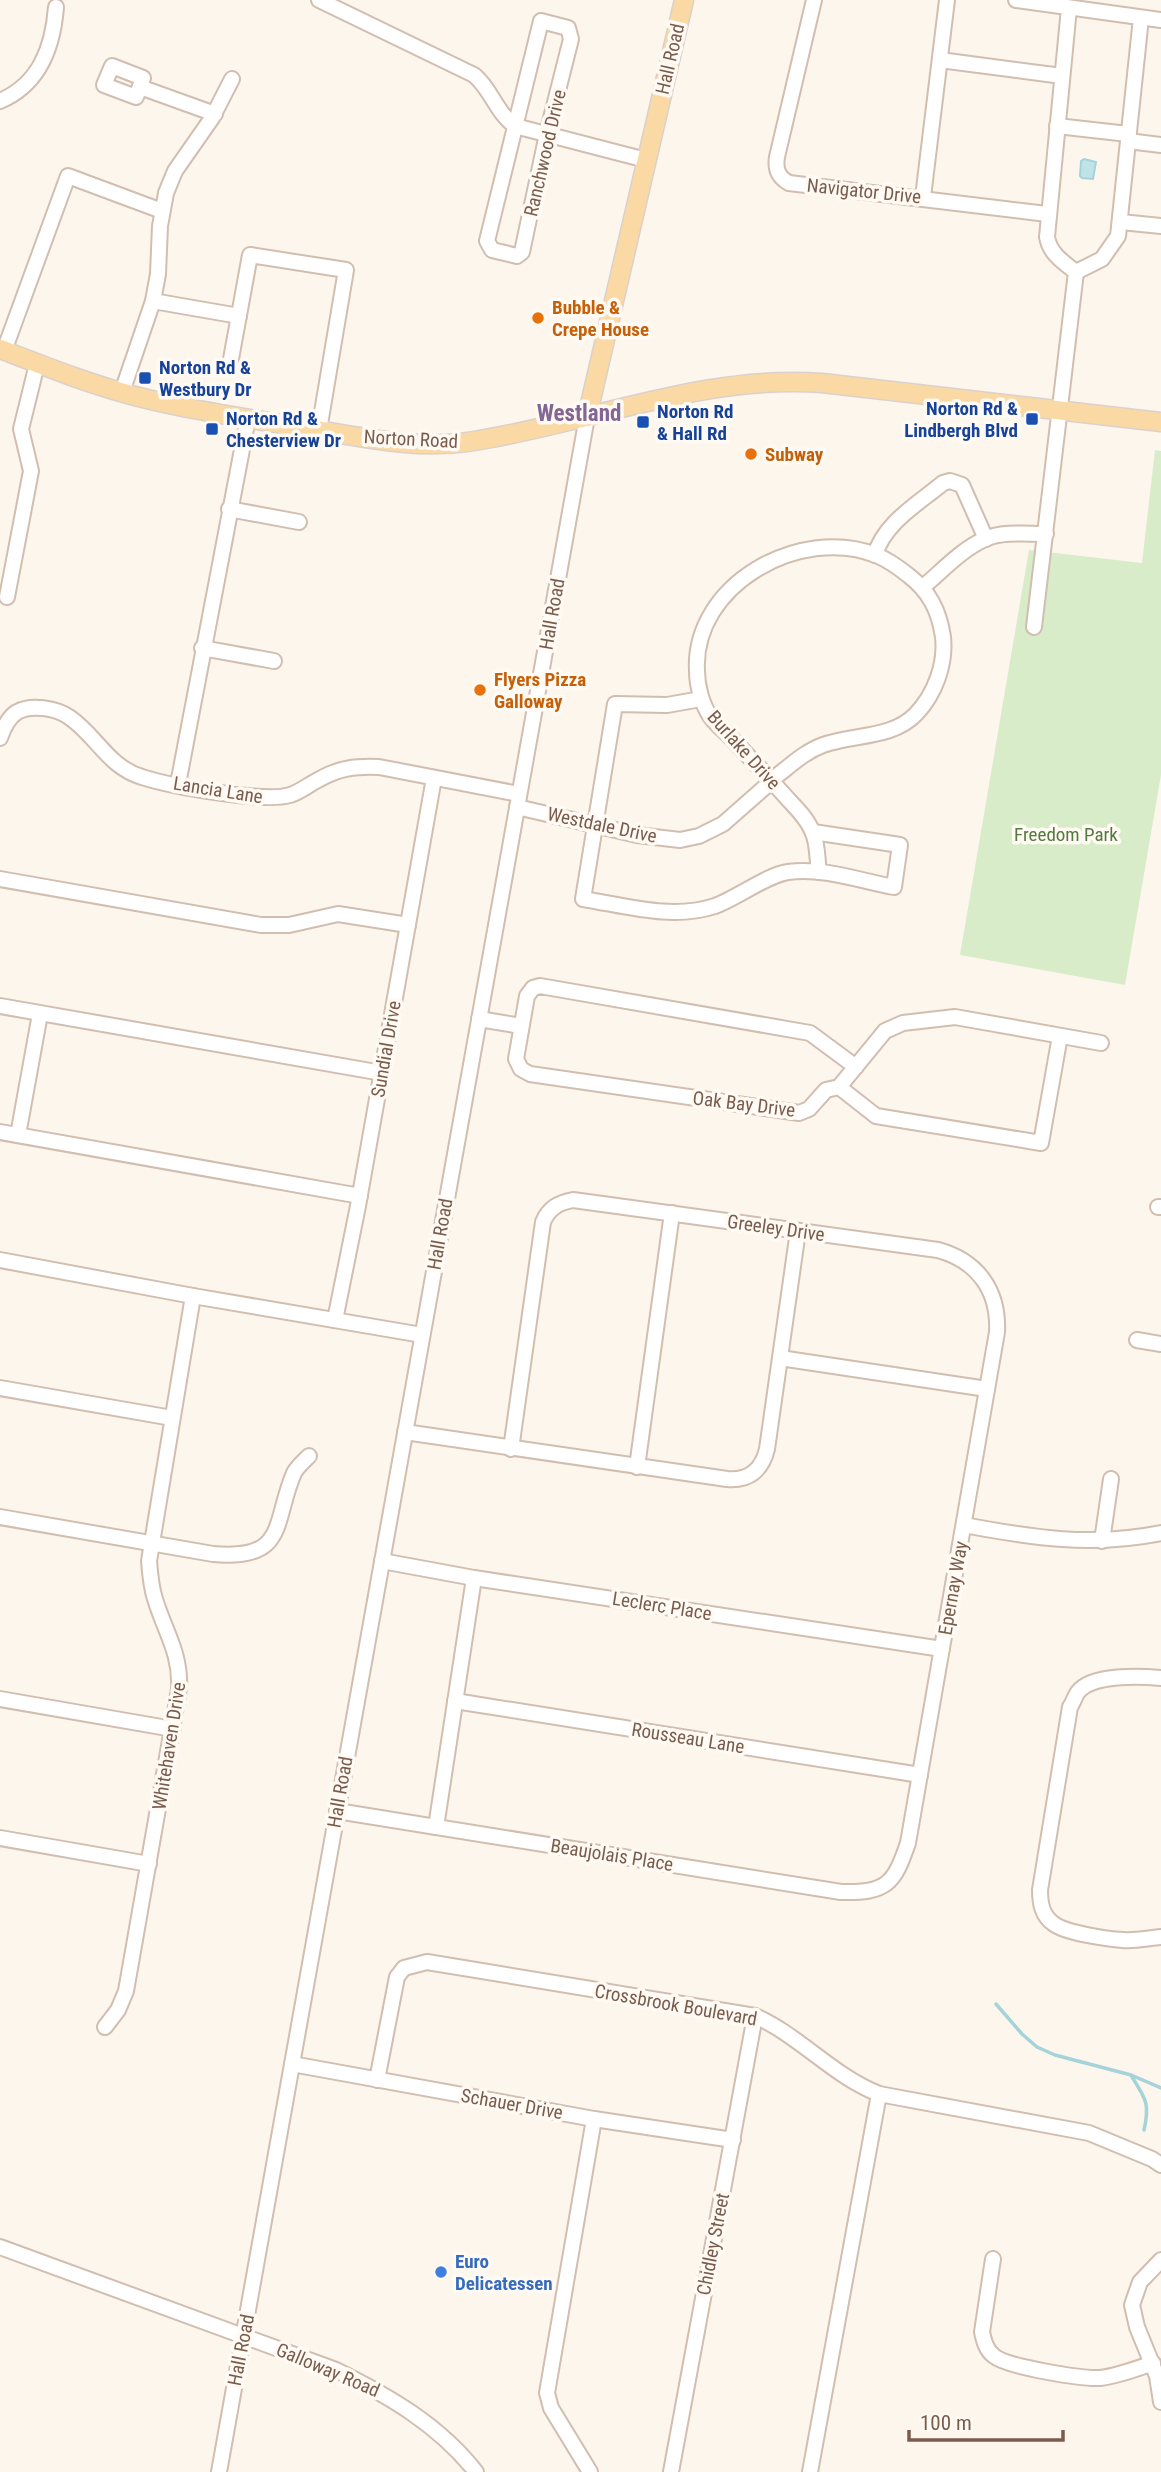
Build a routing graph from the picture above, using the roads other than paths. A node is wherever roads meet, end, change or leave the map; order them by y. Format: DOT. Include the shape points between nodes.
graph roads {
  1 [pos="319,0"];
  2 [pos="684,0"];
  3 [pos="814,0"];
  4 [pos="947,0"];
  5 [pos="1016,0"];
  6 [pos="56,7"];
  7 [pos="1069,8"];
  8 [pos="1141,18"];
  9 [pos="1161,20"];
  10 [pos="940,60"];
  11 [pos="1062,76"];
  12 [pos="232,79"];
  13 [pos="140,87"];
  14 [pos="0,101"];
  15 [pos="215,114"];
  16 [pos="1056,126"];
  17 [pos="516,127"];
  18 [pos="547,134"];
  19 [pos="1128,137"];
  20 [pos="1161,145"];
  21 [pos="646,160"];
  22 [pos="923,197"];
  23 [pos="162,211"];
  24 [pos="1047,214"];
  25 [pos="1121,222"];
  26 [pos="1161,226"];
  27 [pos="1076,272"];
  28 [pos="153,301"];
  29 [pos="239,316"];
  30 [pos="2,350"];
  31 [pos="231,359"];
  32 [pos="37,364"];
  33 [pos="122,392"];
  34 [pos="1060,410"];
  35 [pos="587,417"];
  36 [pos="248,418"];
  37 [pos="1161,422"];
  38 [pos="319,430"];
  39 [pos="229,509"];
  40 [pos="299,522"];
  41 [pos="1045,534"];
  42 [pos="986,539"];
  43 [pos="875,555"];
  44 [pos="923,587"];
  45 [pos="7,597"];
  46 [pos="1034,626"];
  47 [pos="202,648"];
  48 [pos="274,661"];
  49 [pos="701,699"];
  50 [pos="0,738"];
  51 [pos="434,778"];
  52 [pos="771,780"];
  53 [pos="178,784"];
  54 [pos="518,801"];
  55 [pos="596,825"];
  56 [pos="813,832"];
  57 [pos="819,872"];
  58 [pos="0,879"];
  59 [pos="408,925"];
  60 [pos="0,1006"];
  61 [pos="40,1014"];
  62 [pos="479,1020"];
  63 [pos="521,1026"];
  64 [pos="1060,1036"];
  65 [pos="1101,1043"];
  66 [pos="856,1067"];
  67 [pos="382,1073"];
  68 [pos="839,1087"];
  69 [pos="0,1132"];
  70 [pos="18,1135"];
  71 [pos="360,1196"];
  72 [pos="672,1213"];
  73 [pos="798,1231"];
  74 [pos="0,1260"];
  75 [pos="988,1286"];
  76 [pos="193,1296"];
  77 [pos="335,1320"];
  78 [pos="422,1335"];
  79 [pos="1137,1340"];
  80 [pos="1161,1345"];
  81 [pos="780,1358"];
  82 [pos="0,1388"];
  83 [pos="987,1389"];
  84 [pos="172,1418"];
  85 [pos="405,1432"];
  86 [pos="511,1449"];
  87 [pos="309,1456"];
  88 [pos="637,1467"];
  89 [pos="1111,1479"];
  90 [pos="0,1517"];
  91 [pos="964,1525"];
  92 [pos="1161,1533"];
  93 [pos="1102,1541"];
  94 [pos="150,1543"];
  95 [pos="382,1561"];
  96 [pos="474,1578"];
  97 [pos="942,1649"];
  98 [pos="1161,1678"];
  99 [pos="0,1699"];
  100 [pos="455,1701"];
  101 [pos="173,1729"];
  102 [pos="920,1775"];
  103 [pos="337,1811"];
  104 [pos="436,1827"];
  105 [pos="0,1838"];
  106 [pos="149,1864"];
  107 [pos="886,1885"];
  108 [pos="1161,1937"];
  109 [pos="755,2016"];
  110 [pos="105,2026"];
  111 [pos="292,2064"];
  112 [pos="377,2080"];
  113 [pos="879,2094"];
  114 [pos="594,2119"];
  115 [pos="733,2140"];
  116 [pos="1161,2165"];
  117 [pos="0,2247"];
  118 [pos="993,2259"];
  119 [pos="1161,2260"];
  120 [pos="243,2336"];
  121 [pos="1153,2364"];
  122 [pos="1161,2402"];
  123 [pos="219,2472"];
  124 [pos="476,2472"];
  125 [pos="590,2472"];
  126 [pos="671,2472"];
  127 [pos="810,2472"];
  1 -- 17 [label="street" via="474,75 484,83 499,112"];
  2 -- 21 [label="main road, Hall Road"];
  3 -- 22 [label="street, Navigator Drive" via="777,157 778,173 789,183"];
  4 -- 10 [label="street"];
  5 -- 7 [label="street"];
  6 -- 14 [label="street" via="51,44 40,67 24,87"];
  7 -- 8 [label="street"];
  7 -- 11 [label="street"];
  8 -- 9 [label="street"];
  8 -- 19 [label="street"];
  10 -- 11 [label="street"];
  10 -- 22 [label="street"];
  11 -- 16 [label="street"];
  12 -- 15 [label="street"];
  13 -- 15 [label="street"];
  15 -- 23 [label="street" via="175,171"];
  16 -- 19 [label="street"];
  16 -- 24 [label="street"];
  17 -- 18 [label="street"];
  17 -- 18 [label="street, Ranchwood Drive" via="541,21 568,28 572,39"];
  17 -- 18 [label="street, Ranchwood Drive" via="487,241 492,250 517,256 522,252"];
  18 -- 21 [label="street"];
  19 -- 20 [label="street"];
  19 -- 25 [label="street"];
  21 -- 35 [label="main road, Hall Road"];
  22 -- 24 [label="street, Navigator Drive"];
  23 -- 28 [label="street"];
  23 -- 30 [label="street" via="68,176"];
  24 -- 27 [label="street" via="1048,244 1057,258"];
  25 -- 26 [label="street"];
  25 -- 27 [label="street" via="1110,249"];
  27 -- 34 [label="street"];
  28 -- 29 [label="street"];
  28 -- 33 [label="street"];
  29 -- 31 [label="street"];
  29 -- 38 [label="street" via="250,255 346,270"];
  30 -- 32 [label="main road, Norton Road"];
  32 -- 33 [label="main road, Norton Road"];
  32 -- 45 [label="street" via="21,429 31,471"];
  33 -- 36 [label="main road, Norton Road"];
  34 -- 35 [label="main road, Norton Road" via="786,381 714,388"];
  34 -- 37 [label="main road, Norton Road"];
  34 -- 41 [label="street"];
  35 -- 38 [label="main road, Norton Road" via="455,444 420,444"];
  35 -- 54 [label="street, Hall Road"];
  36 -- 38 [label="main road, Norton Road"];
  36 -- 39 [label="street"];
  39 -- 40 [label="street"];
  39 -- 47 [label="street"];
  41 -- 42 [label="street" via="1014,533"];
  41 -- 46 [label="street"];
  42 -- 43 [label="street" via="962,485 950,481 899,519 878,544"];
  42 -- 44 [label="street"];
  43 -- 44 [label="street, Burlake Drive"];
  43 -- 49 [label="street, Burlake Drive" via="819,548 796,553 762,566 735,586 708,619 700,643 696,673"];
  44 -- 52 [label="street, Westdale Drive" via="941,623 944,644 943,662 923,707 895,729 842,739 807,752"];
  47 -- 48 [label="street"];
  47 -- 53 [label="street"];
  49 -- 52 [label="street, Burlake Drive" via="710,716"];
  49 -- 55 [label="street" via="667,705 615,704"];
  50 -- 53 [label="street, Lancia Lane" via="16,712 53,710 68,716 129,772"];
  51 -- 53 [label="street, Lancia Lane" via="379,767 346,768 273,798"];
  51 -- 54 [label="street, Lancia Lane"];
  51 -- 59 [label="street, Sundial Drive"];
  52 -- 55 [label="street, Westdale Drive" via="723,824 699,836 656,838"];
  52 -- 56 [label="street, Burlake Drive"];
  54 -- 55 [label="street, Westdale Drive"];
  54 -- 62 [label="street, Hall Road"];
  55 -- 57 [label="street" via="583,899 671,914 716,905 785,872"];
  56 -- 57 [label="street, Burlake Drive"];
  56 -- 57 [label="street" via="900,845 894,887"];
  58 -- 59 [label="street" via="261,925 289,925 338,915"];
  59 -- 67 [label="street, Sundial Drive"];
  60 -- 61 [label="street"];
  61 -- 67 [label="street"];
  61 -- 70 [label="street"];
  62 -- 63 [label="street"];
  62 -- 78 [label="street, Hall Road"];
  63 -- 66 [label="street" via="529,992 552,986 810,1033"];
  63 -- 68 [label="street, Oak Bay Drive" via="516,1059 530,1074 799,1113 826,1090"];
  64 -- 65 [label="street, Oak Bay Drive"];
  64 -- 66 [label="street, Oak Bay Drive" via="955,1017 903,1023 885,1031"];
  64 -- 68 [label="street" via="1041,1143 876,1116"];
  66 -- 68 [label="street, Oak Bay Drive"];
  67 -- 71 [label="street, Sundial Drive"];
  69 -- 70 [label="street"];
  70 -- 71 [label="street"];
  71 -- 77 [label="street, Sundial Drive"];
  72 -- 73 [label="street, Greeley Drive"];
  72 -- 86 [label="street, Greeley Drive" via="573,1200 552,1208 543,1222"];
  72 -- 88 [label="street"];
  73 -- 75 [label="street, Greeley Drive" via="949,1253 974,1268"];
  73 -- 81 [label="street"];
  74 -- 76 [label="street"];
  75 -- 83 [label="street, Epernay Way" via="998,1317"];
  76 -- 77 [label="street"];
  76 -- 84 [label="street, Whitehaven Drive"];
  77 -- 78 [label="street"];
  78 -- 85 [label="street, Hall Road"];
  79 -- 80 [label="street"];
  81 -- 83 [label="street"];
  81 -- 88 [label="street" via="767,1450 748,1477 736,1480"];
  82 -- 84 [label="street"];
  83 -- 91 [label="street, Epernay Way"];
  84 -- 94 [label="street, Whitehaven Drive"];
  85 -- 86 [label="street"];
  85 -- 95 [label="street, Hall Road"];
  86 -- 88 [label="street"];
  87 -- 94 [label="street" via="295,1471 278,1530 260,1547 230,1555"];
  89 -- 93 [label="street"];
  90 -- 94 [label="street"];
  91 -- 93 [label="street" via="1040,1539"];
  91 -- 97 [label="street, Epernay Way"];
  92 -- 93 [label="street"];
  94 -- 101 [label="street, Whitehaven Drive" via="154,1597 180,1672"];
  95 -- 96 [label="street, Leclerc Place"];
  95 -- 103 [label="street, Hall Road"];
  96 -- 97 [label="street, Leclerc Place"];
  96 -- 100 [label="street"];
  97 -- 102 [label="street, Epernay Way"];
  98 -- 108 [label="street" via="1094,1681 1074,1699 1040,1890 1044,1915 1054,1925 1124,1940"];
  99 -- 101 [label="street"];
  100 -- 102 [label="street, Rousseau Lane"];
  100 -- 104 [label="street"];
  101 -- 106 [label="street, Whitehaven Drive"];
  102 -- 107 [label="street, Epernay Way" via="908,1843 896,1874"];
  103 -- 104 [label="street, Beaujolais Place"];
  103 -- 111 [label="street, Hall Road"];
  104 -- 107 [label="street, Beaujolais Place" via="841,1892"];
  105 -- 106 [label="street"];
  106 -- 110 [label="street, Whitehaven Drive" via="126,1991"];
  109 -- 112 [label="street, Crossbrook Boulevard" via="414,1963 397,1978"];
  109 -- 113 [label="street, Crossbrook Boulevard" via="860,2087"];
  109 -- 115 [label="street, Chidley Street"];
  111 -- 112 [label="street, Schauer Drive"];
  111 -- 120 [label="street, Hall Road"];
  112 -- 114 [label="street, Schauer Drive"];
  113 -- 116 [label="street, Crossbrook Boulevard" via="1089,2133"];
  113 -- 127 [label="street"];
  114 -- 115 [label="street, Schauer Drive"];
  114 -- 125 [label="street" via="547,2393 551,2408"];
  115 -- 126 [label="street, Chidley Street"];
  117 -- 120 [label="street, Galloway Road"];
  118 -- 121 [label="street" via="982,2332 994,2356 1010,2364 1096,2378"];
  119 -- 121 [label="street" via="1140,2282 1132,2305"];
  120 -- 123 [label="street, Hall Road"];
  120 -- 124 [label="street, Galloway Road" via="336,2370 387,2396 424,2421"];
  121 -- 122 [label="street"];
}
